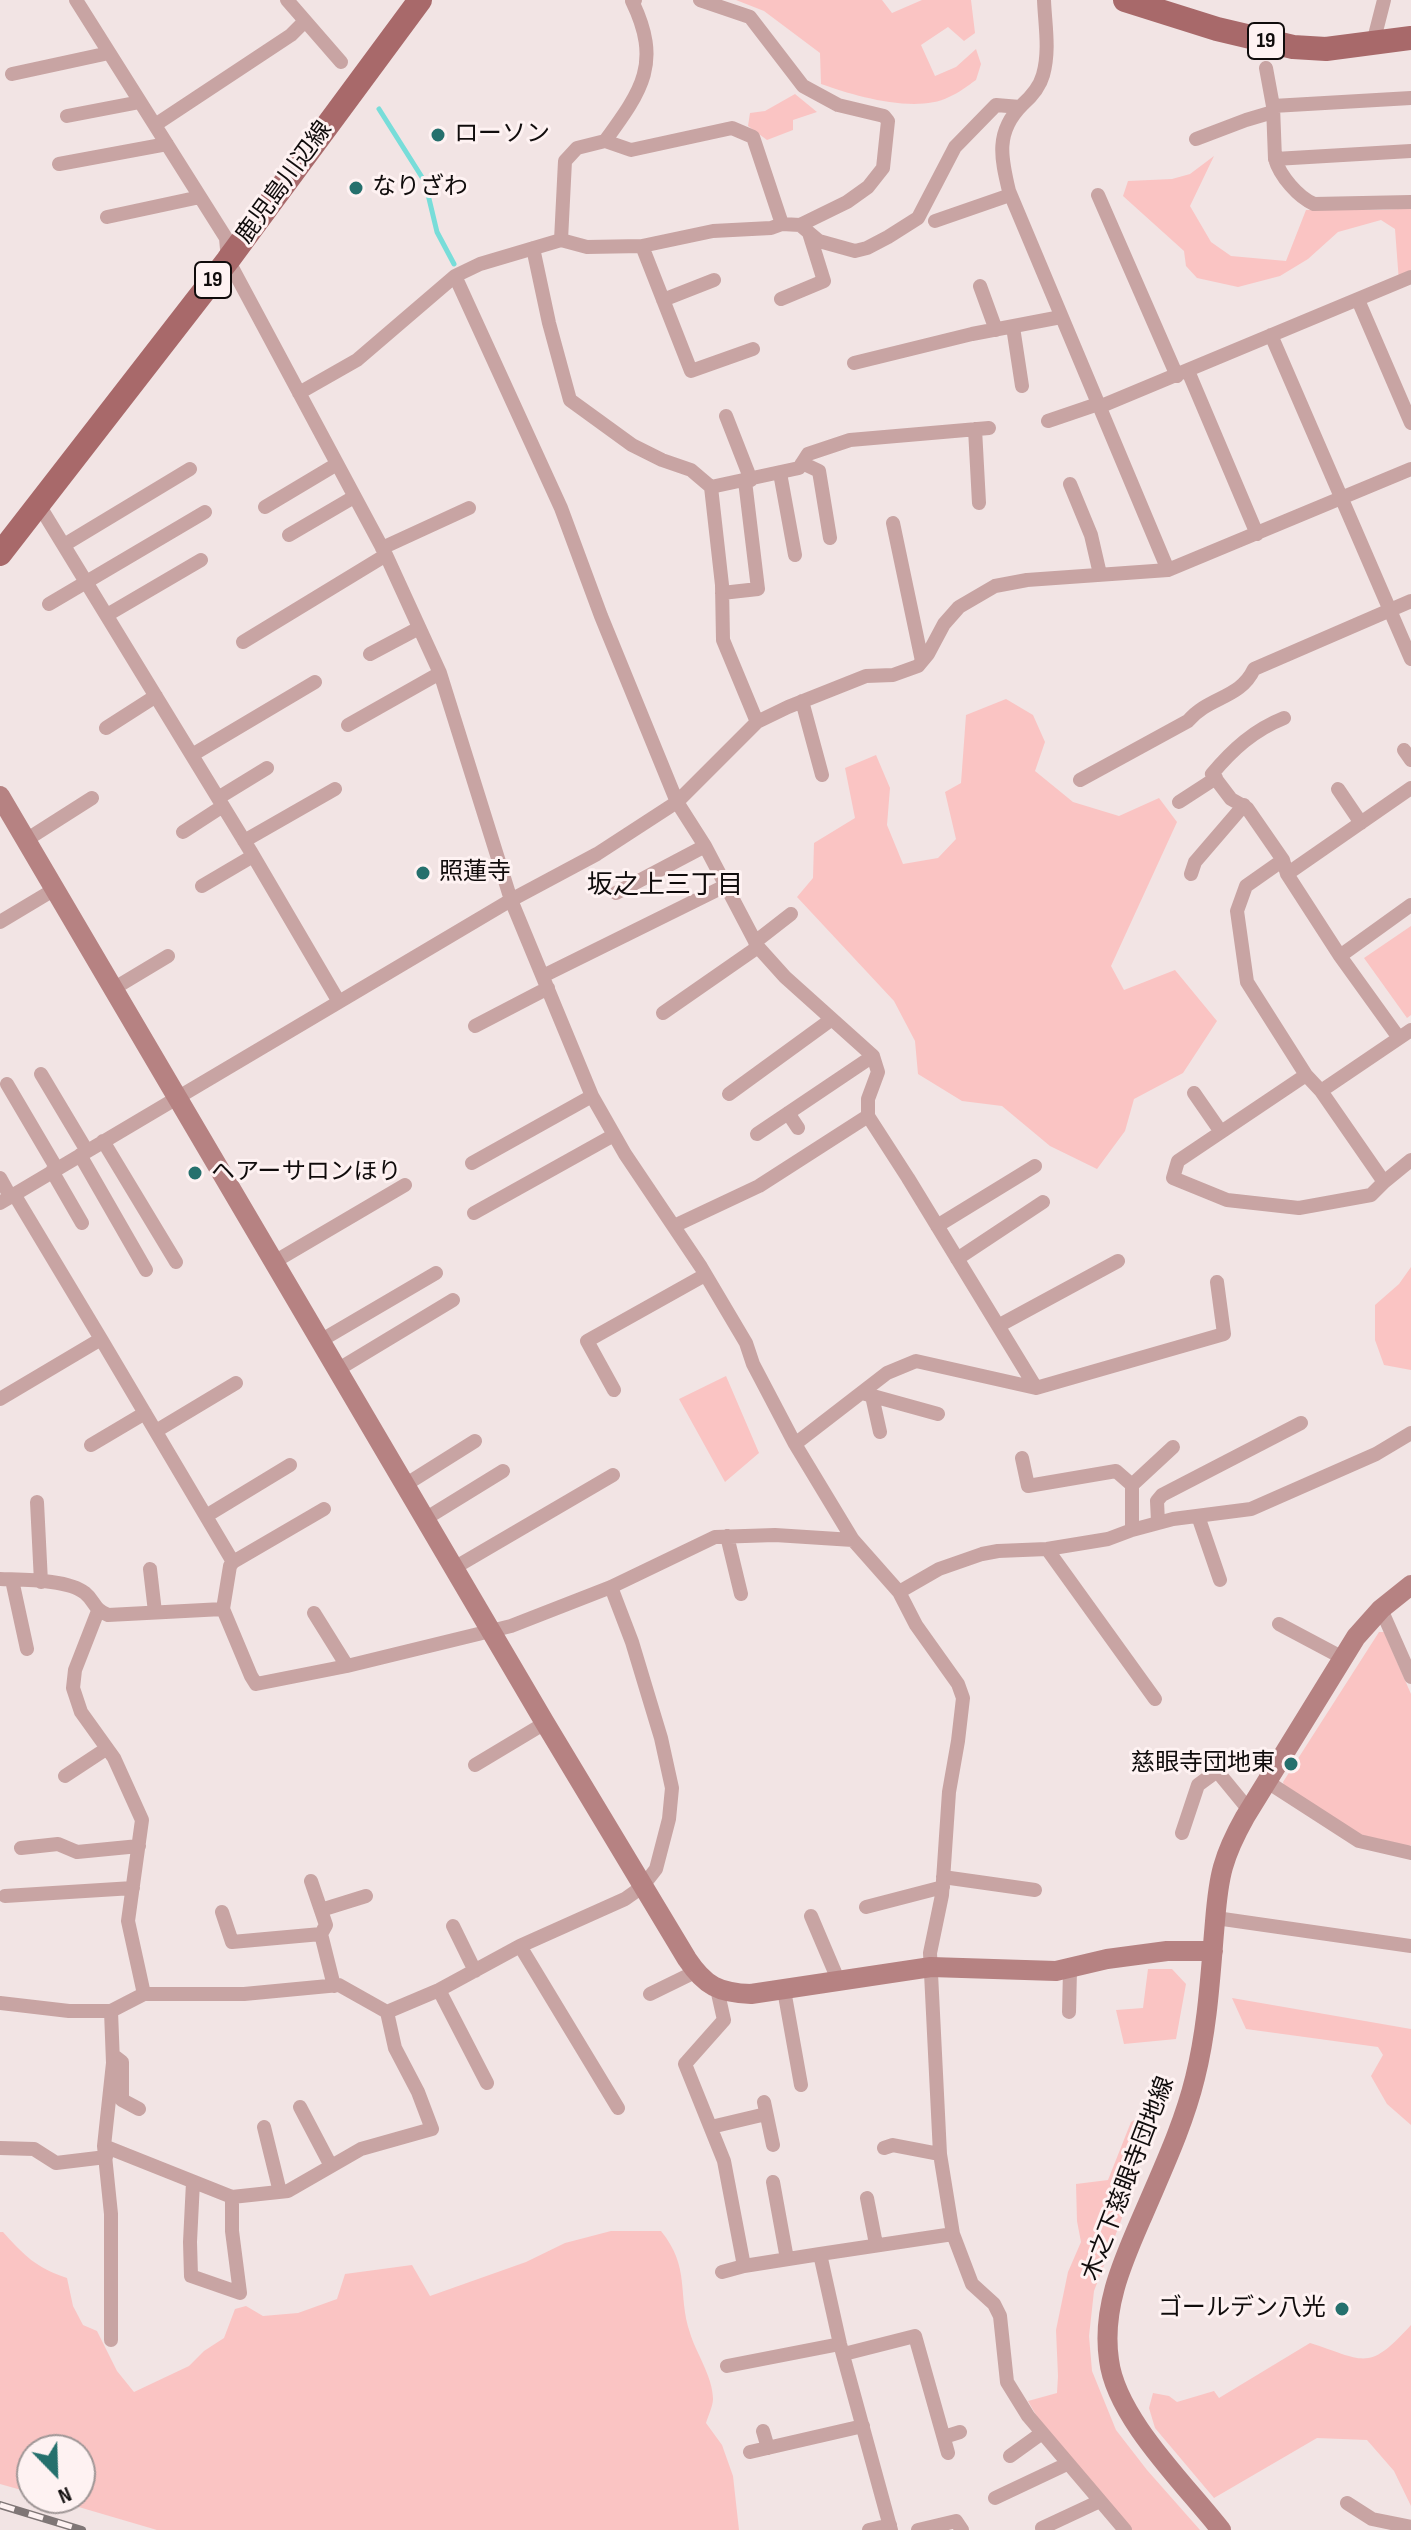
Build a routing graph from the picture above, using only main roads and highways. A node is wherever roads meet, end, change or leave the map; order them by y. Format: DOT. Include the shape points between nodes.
graph roads {
  1 [pos="420,0"];
  2 [pos="1125,0"];
  3 [pos="1411,38"];
  4 [pos="0,554"];
  1 -- 4 [label="main road, 鹿児島川辺線 / 19" via="228,260"];
  2 -- 3 [label="main road, 19" via="1293,47 1326,49"];
}
